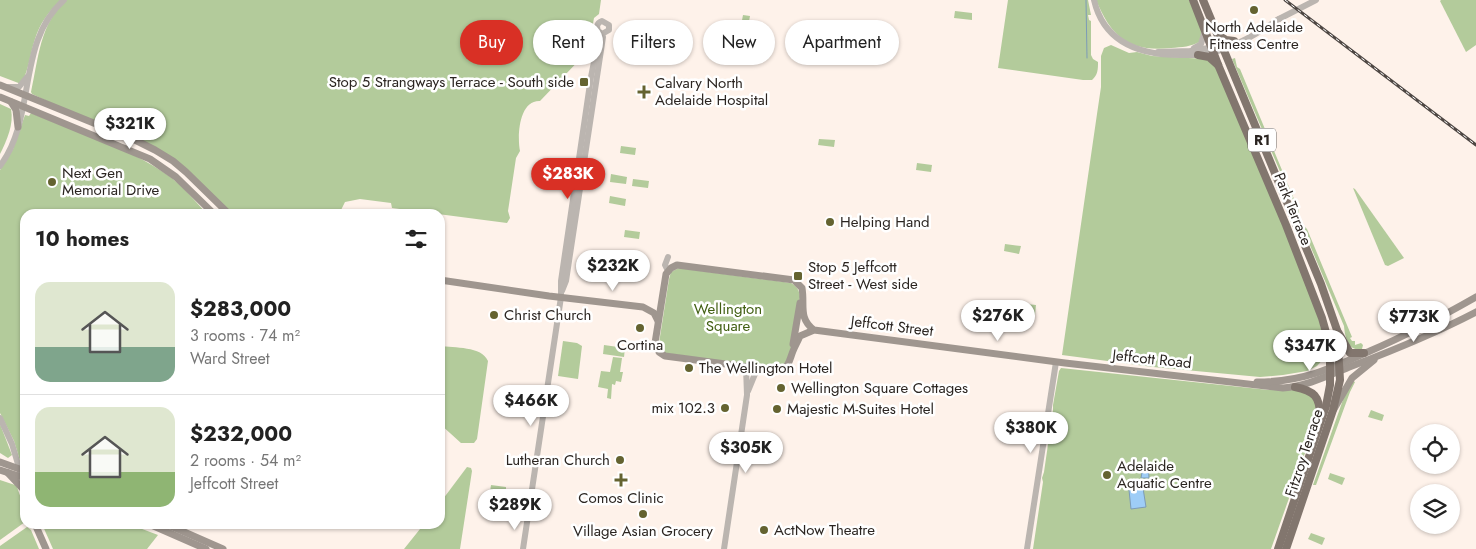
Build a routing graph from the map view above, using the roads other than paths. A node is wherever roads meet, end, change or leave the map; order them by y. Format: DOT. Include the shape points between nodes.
graph roads {
  1 [pos="64,0"];
  2 [pos="1094,0"];
  3 [pos="1193,0"];
  4 [pos="1204,0"];
  5 [pos="1316,0"];
  6 [pos="603,21"];
  7 [pos="1206,30"];
  8 [pos="606,33"];
  9 [pos="603,34"];
  10 [pos="1219,34"];
  11 [pos="1235,42"];
  12 [pos="1223,46"];
  13 [pos="1185,50"];
  14 [pos="1213,50"];
  15 [pos="1154,52"];
  16 [pos="1198,55"];
  17 [pos="1228,59"];
  18 [pos="595,65"];
  19 [pos="1219,67"];
  20 [pos="30,71"];
  21 [pos="2,86"];
  22 [pos="26,95"];
  23 [pos="2,98"];
  24 [pos="23,106"];
  25 [pos="588,110"];
  26 [pos="18,128"];
  27 [pos="0,166"];
  28 [pos="212,198"];
  29 [pos="205,205"];
  30 [pos="209,209"];
  31 [pos="224,209"];
  32 [pos="674,266"];
  33 [pos="668,272"];
  34 [pos="445,281"];
  35 [pos="802,288"];
  36 [pos="561,296"];
  37 [pos="1476,297"];
  38 [pos="662,298"];
  39 [pos="643,307"];
  40 [pos="1476,312"];
  41 [pos="658,322"];
  42 [pos="814,330"];
  43 [pos="1337,330"];
  44 [pos="792,353"];
  45 [pos="1364,353"];
  46 [pos="1378,357"];
  47 [pos="1056,362"];
  48 [pos="746,367"];
  49 [pos="1340,368"];
  50 [pos="757,369"];
  51 [pos="1330,372"];
  52 [pos="1244,383"];
  53 [pos="1295,387"];
  54 [pos="747,395"];
  55 [pos="1333,410"];
  56 [pos="0,418"];
  57 [pos="1319,428"];
  58 [pos="0,462"];
  59 [pos="20,466"];
  60 [pos="4,471"];
  61 [pos="20,472"];
  62 [pos="20,474"];
  63 [pos="20,486"];
  64 [pos="1308,487"];
  65 [pos="1288,520"];
  66 [pos="37,529"];
  67 [pos="160,529"];
  68 [pos="177,529"];
  69 [pos="1287,546"];
  70 [pos="46,549"];
  71 [pos="206,549"];
  72 [pos="222,549"];
  73 [pos="523,549"];
  74 [pos="724,549"];
  75 [pos="1027,549"];
  76 [pos="1278,549"];
  77 [pos="1282,549"];
  1 -- 20 [label="street" via="48,17 40,33"];
  2 -- 15 [label="street" via="1099,16 1113,35 1129,46"];
  3 -- 7 [label="highway, Park Terrace / R1"];
  4 -- 10 [label="highway, Park Terrace / R1"];
  5 -- 11 [label="street"];
  6 -- 8 [label="street" via="609,26"];
  7 -- 13 [label="street" via="1201,44"];
  7 -- 14 [label="highway, Park Terrace / R1"];
  8 -- 9 [label="street"];
  8 -- 25 [label="street" via="602,39"];
  10 -- 11 [label="highway"];
  10 -- 12 [label="highway, Park Terrace / R1"];
  11 -- 12 [label="street"];
  11 -- 17 [label="street"];
  12 -- 14 [label="street"];
  12 -- 17 [label="highway, Park Terrace / R1"];
  13 -- 14 [label="street"];
  13 -- 15 [label="street"];
  14 -- 16 [label="street"];
  14 -- 19 [label="highway, Park Terrace / R1"];
  15 -- 16 [label="street" via="1166,56"];
  16 -- 19 [label="highway" via="1208,57"];
  17 -- 43 [label="highway, Park Terrace / R1"];
  18 -- 25 [label="street"];
  19 -- 51 [label="highway, Park Terrace / R1" via="1322,318"];
  20 -- 21 [label="street" via="19,87"];
  20 -- 22 [label="street"];
  21 -- 22 [label="main road"];
  22 -- 24 [label="street"];
  22 -- 28 [label="main road" via="147,146 173,161"];
  23 -- 24 [label="main road"];
  23 -- 26 [label="main road" via="14,106"];
  24 -- 26 [label="street"];
  24 -- 29 [label="main road" via="150,160 176,177"];
  25 -- 36 [label="street" via="569,261"];
  26 -- 27 [label="street"];
  28 -- 29 [label="main road"];
  28 -- 31 [label="main road"];
  29 -- 30 [label="main road"];
  32 -- 33 [label="main road"];
  32 -- 33 [label="street" via="668,257 665,265"];
  32 -- 35 [label="main road" via="794,280"];
  33 -- 38 [label="main road"];
  34 -- 36 [label="main road"];
  35 -- 42 [label="main road" via="804,318"];
  35 -- 44 [label="main road"];
  36 -- 39 [label="main road"];
  36 -- 73 [label="street"];
  37 -- 45 [label="main road" via="1420,328"];
  38 -- 39 [label="main road"];
  38 -- 41 [label="main road"];
  39 -- 41 [label="main road" via="654,313"];
  40 -- 46 [label="main road"];
  41 -- 48 [label="main road" via="655,343 665,356"];
  42 -- 44 [label="main road" via="800,336"];
  42 -- 47 [label="main road, Jeffcott Street"];
  43 -- 45 [label="highway" via="1350,353"];
  43 -- 49 [label="highway, Park Terrace / R1"];
  44 -- 50 [label="main road" via="786,368 779,371"];
  45 -- 49 [label="main road"];
  46 -- 49 [label="main road"];
  46 -- 55 [label="main road" via="1352,378"];
  47 -- 52 [label="main road, Jeffcott Road"];
  47 -- 75 [label="street"];
  48 -- 50 [label="main road"];
  48 -- 54 [label="street"];
  49 -- 51 [label="main road"];
  49 -- 55 [label="highway, Fitzroy Terrace / R1"];
  50 -- 54 [label="street"];
  51 -- 52 [label="main road, Jeffcott Road" via="1292,380"];
  51 -- 53 [label="main road, Jeffcott Road"];
  51 -- 57 [label="highway, Fitzroy Terrace / R1" via="1326,406"];
  52 -- 53 [label="main road, Jeffcott Road"];
  53 -- 57 [label="highway" via="1308,390 1319,401"];
  54 -- 74 [label="street"];
  55 -- 64 [label="highway, Fitzroy Terrace / R1"];
  56 -- 59 [label="street"];
  57 -- 65 [label="highway, Fitzroy Terrace / R1"];
  58 -- 61 [label="main road"];
  60 -- 62 [label="main road"];
  60 -- 63 [label="main road"];
  64 -- 65 [label="highway" via="1303,490"];
  64 -- 69 [label="highway, Fitzroy Terrace / R1"];
  65 -- 76 [label="highway, Fitzroy Terrace / R1"];
  66 -- 70 [label="main road"];
  67 -- 71 [label="main road"];
  68 -- 72 [label="main road"];
  69 -- 77 [label="highway"];
}
